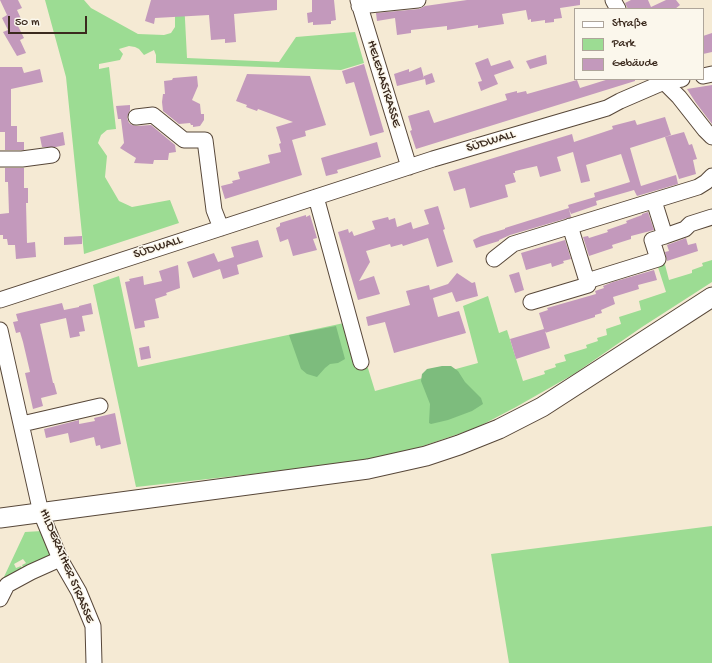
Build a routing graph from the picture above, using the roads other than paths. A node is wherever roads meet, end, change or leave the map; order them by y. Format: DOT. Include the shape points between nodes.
graph roads {
  1 [pos="418,0"];
  2 [pos="358,3"];
  3 [pos="663,80"];
  4 [pos="136,117"];
  5 [pos="712,137"];
  6 [pos="52,155"];
  7 [pos="0,159"];
  8 [pos="409,167"];
  9 [pos="712,176"];
  10 [pos="316,197"];
  11 [pos="654,201"];
  12 [pos="712,217"];
  13 [pos="570,226"];
  14 [pos="221,228"];
  15 [pos="665,236"];
  16 [pos="494,259"];
  17 [pos="587,281"];
  18 [pos="712,297"];
  19 [pos="0,300"];
  20 [pos="531,302"];
  21 [pos="0,330"];
  22 [pos="361,362"];
  23 [pos="6,378"];
  24 [pos="100,406"];
  25 [pos="22,424"];
  26 [pos="41,513"];
  27 [pos="0,518"];
  28 [pos="60,559"];
  29 [pos="0,599"];
  30 [pos="94,663"];
  1 -- 2 [label="street"];
  2 -- 8 [label="street, HELENASTRASSE"];
  3 -- 5 [label="street"];
  3 -- 8 [label="street, SÜDWALL" via="607,108"];
  4 -- 14 [label="street" via="153,115 184,140 205,140 214,210"];
  6 -- 7 [label="street"];
  8 -- 10 [label="street, SÜDWALL"];
  9 -- 11 [label="street" via="698,187"];
  10 -- 14 [label="street, SÜDWALL"];
  10 -- 22 [label="street"];
  11 -- 13 [label="street"];
  11 -- 15 [label="street"];
  12 -- 15 [label="street"];
  13 -- 16 [label="street" via="513,244"];
  13 -- 17 [label="street"];
  14 -- 19 [label="street, SÜDWALL"];
  15 -- 17 [label="street" via="652,240 658,259"];
  17 -- 20 [label="street" via="588,285"];
  18 -- 26 [label="main road" via="542,407 499,429 426,456 361,470"];
  21 -- 23 [label="street, HILDERATHER STRASSE"];
  23 -- 25 [label="street, HILDERATHER STRASSE"];
  24 -- 25 [label="street"];
  25 -- 26 [label="street, HILDERATHER STRASSE"];
  26 -- 27 [label="main road"];
  26 -- 28 [label="street, HILDERATHER STRASSE"];
  28 -- 29 [label="street" via="7,585"];
  28 -- 30 [label="street, HILDERATHER STRASSE" via="79,592 93,626"];
}
